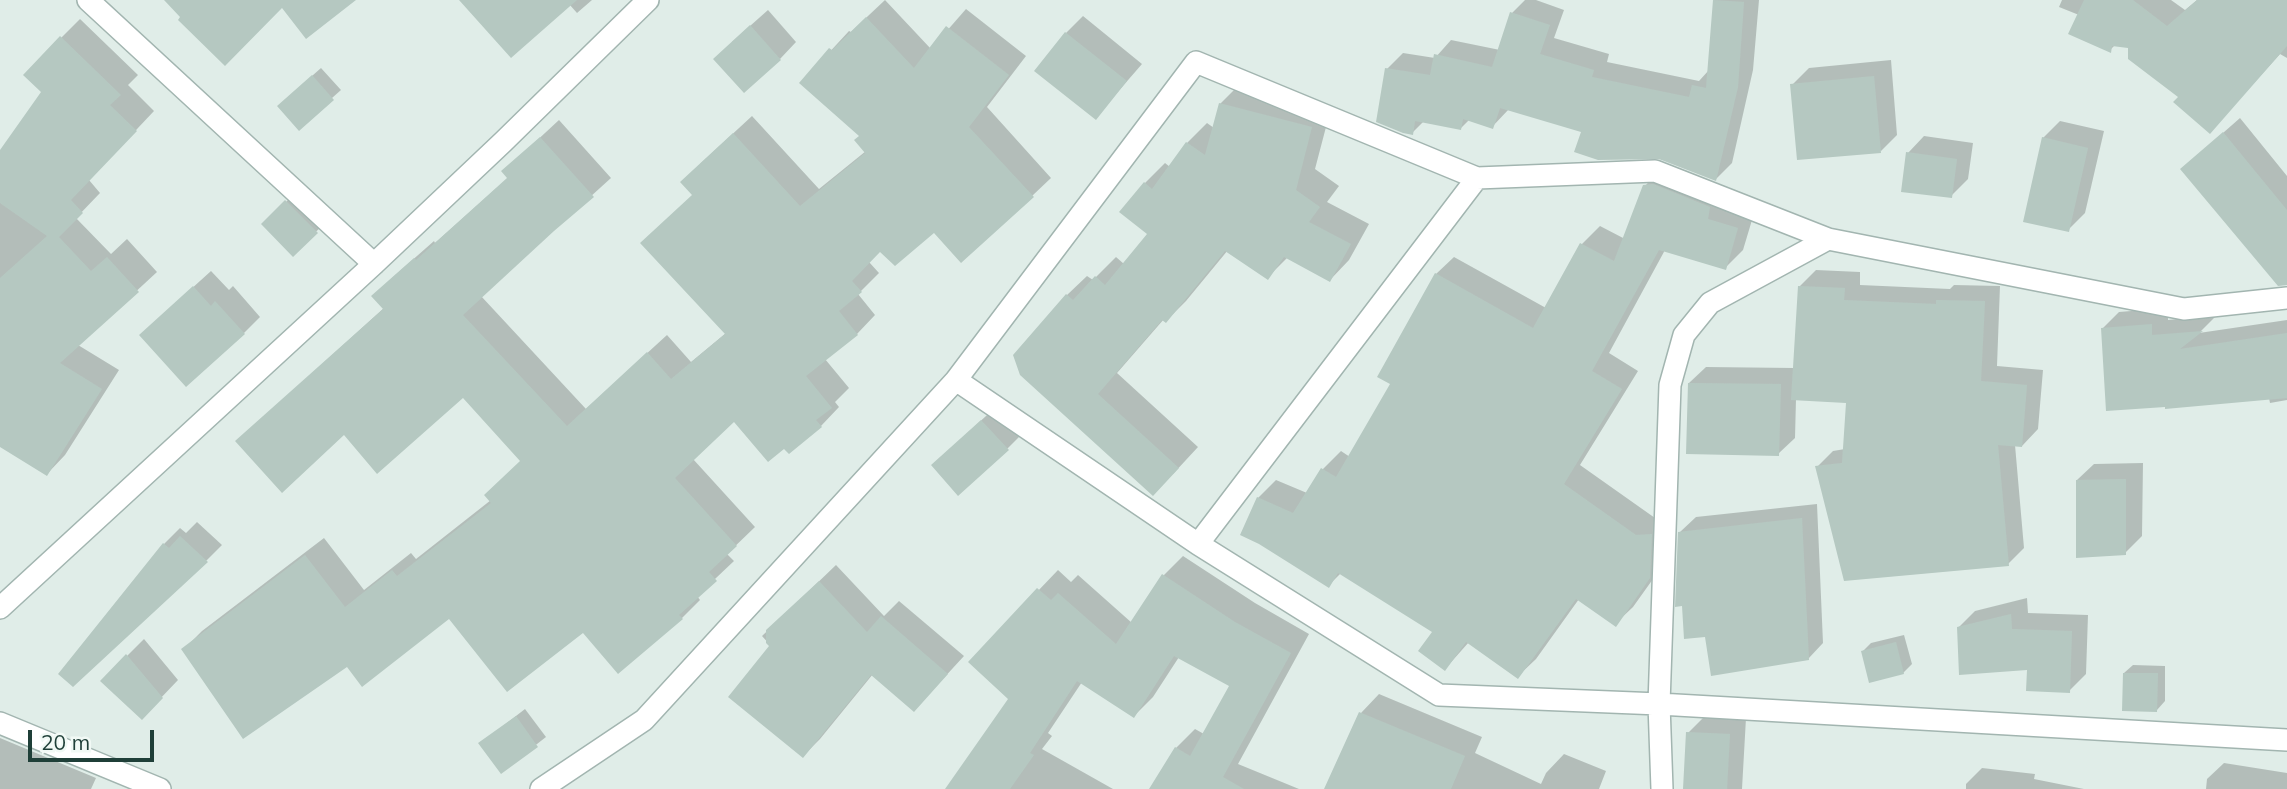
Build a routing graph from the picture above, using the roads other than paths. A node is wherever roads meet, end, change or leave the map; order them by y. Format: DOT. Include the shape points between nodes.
graph roads {
  1 [pos="88,0"];
  2 [pos="648,0"];
  3 [pos="1477,178"];
  4 [pos="1828,239"];
  5 [pos="374,264"];
  6 [pos="2287,298"];
  7 [pos="956,380"];
  8 [pos="1198,544"];
  9 [pos="0,608"];
  10 [pos="1658,704"];
  11 [pos="0,723"];
  12 [pos="2287,740"];
  13 [pos="160,789"];
  14 [pos="541,789"];
  15 [pos="1662,789"];
  1 -- 5 [label="street"];
  2 -- 5 [label="street"];
  3 -- 4 [label="street" via="1655,171"];
  3 -- 7 [label="street" via="1196,62"];
  3 -- 8 [label="street"];
  4 -- 6 [label="street" via="2184,309"];
  4 -- 10 [label="street" via="1710,303 1684,335 1670,384"];
  5 -- 9 [label="street"];
  7 -- 8 [label="street"];
  7 -- 14 [label="street" via="644,720"];
  8 -- 10 [label="street" via="1439,695"];
  10 -- 12 [label="street"];
  10 -- 15 [label="street"];
  11 -- 13 [label="street"];
}
